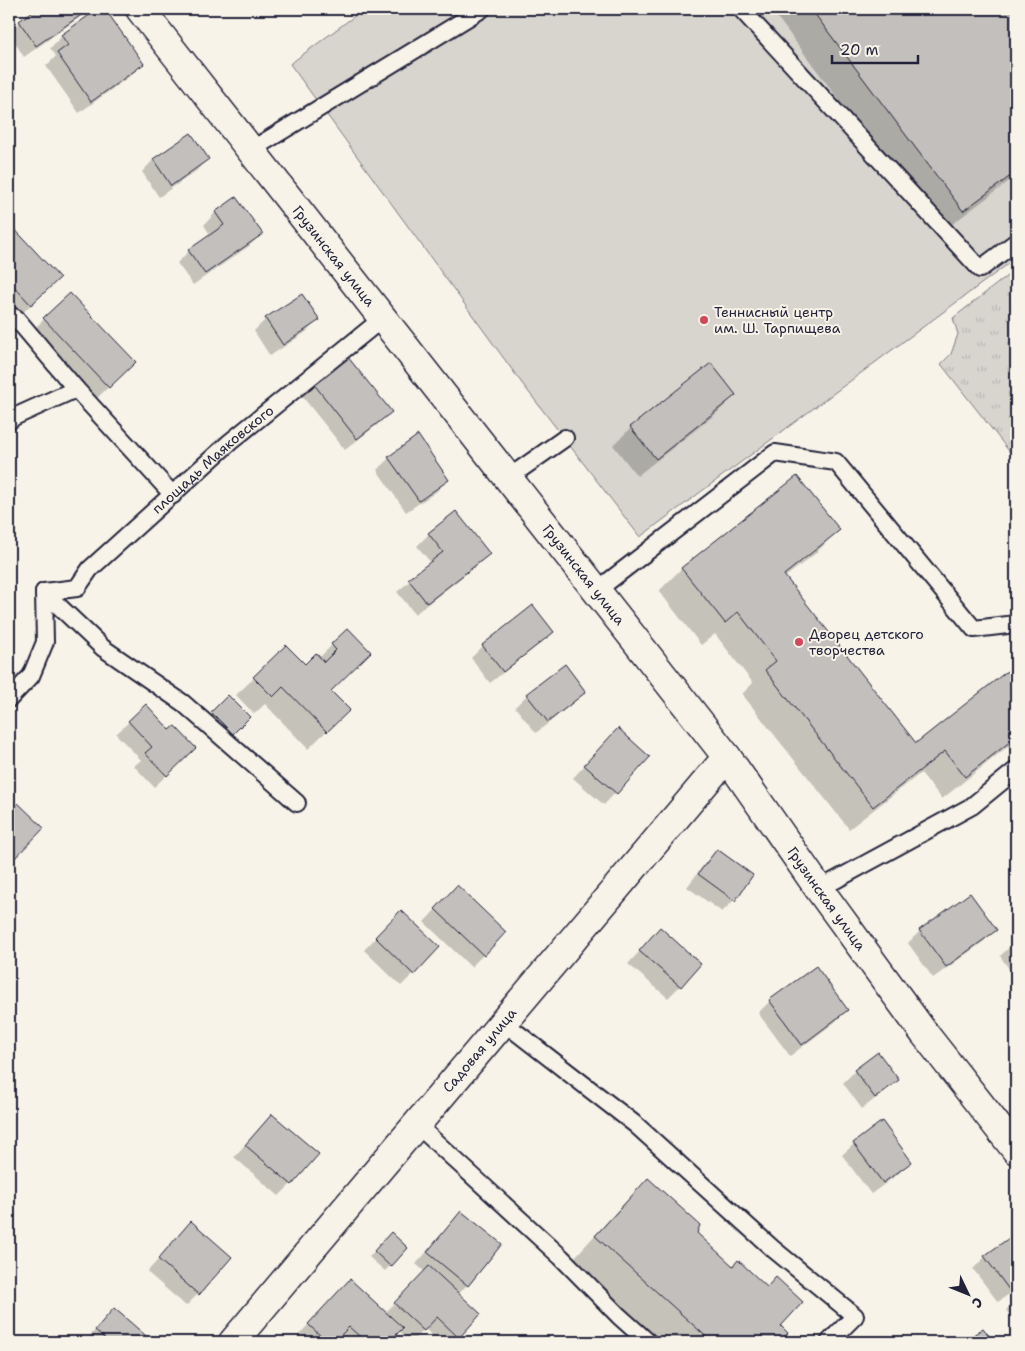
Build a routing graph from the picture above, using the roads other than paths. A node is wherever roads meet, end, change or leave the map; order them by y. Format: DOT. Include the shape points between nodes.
graph roads {
  1 [pos="140,9"];
  2 [pos="482,9"];
  3 [pos="741,9"];
  4 [pos="251,150"];
  5 [pos="1016,242"];
  6 [pos="9,315"];
  7 [pos="383,318"];
  8 [pos="76,389"];
  9 [pos="9,421"];
  10 [pos="565,438"];
  11 [pos="508,478"];
  12 [pos="173,495"];
  13 [pos="596,590"];
  14 [pos="44,592"];
  15 [pos="1016,624"];
  16 [pos="9,699"];
  17 [pos="727,757"];
  18 [pos="1016,770"];
  19 [pos="297,803"];
  20 [pos="819,889"];
  21 [pos="503,1022"];
  22 [pos="416,1124"];
  23 [pos="1016,1150"];
  24 [pos="233,1342"];
  25 [pos="648,1342"];
  26 [pos="829,1342"];
  1 -- 4 [label="street, Грузинская улица"];
  2 -- 4 [label="lane"];
  3 -- 5 [label="lane" via="980,269"];
  4 -- 7 [label="street, Грузинская улица"];
  6 -- 8 [label="lane" via="16,318"];
  7 -- 11 [label="street, Грузинская улица"];
  7 -- 12 [label="lane, площадь Маяковского" via="230,442"];
  8 -- 9 [label="lane"];
  8 -- 12 [label="lane"];
  10 -- 11 [label="lane"];
  11 -- 13 [label="street, Грузинская улица"];
  12 -- 14 [label="lane, площадь Маяковского" via="90,569 77,588"];
  13 -- 15 [label="lane" via="775,453 836,462 974,629"];
  13 -- 17 [label="street, Грузинская улица"];
  14 -- 16 [label="lane" via="46,642 31,676"];
  14 -- 19 [label="lane" via="103,648 183,703"];
  17 -- 20 [label="street, Грузинская улица"];
  17 -- 21 [label="street, Садовая улица"];
  18 -- 20 [label="lane" via="972,806"];
  20 -- 23 [label="street, Грузинская улица" via="924,1033"];
  21 -- 22 [label="street, Садовая улица"];
  21 -- 26 [label="lane" via="636,1125 772,1248 855,1316"];
  22 -- 24 [label="street, Садовая улица"];
  22 -- 25 [label="lane"];
}
